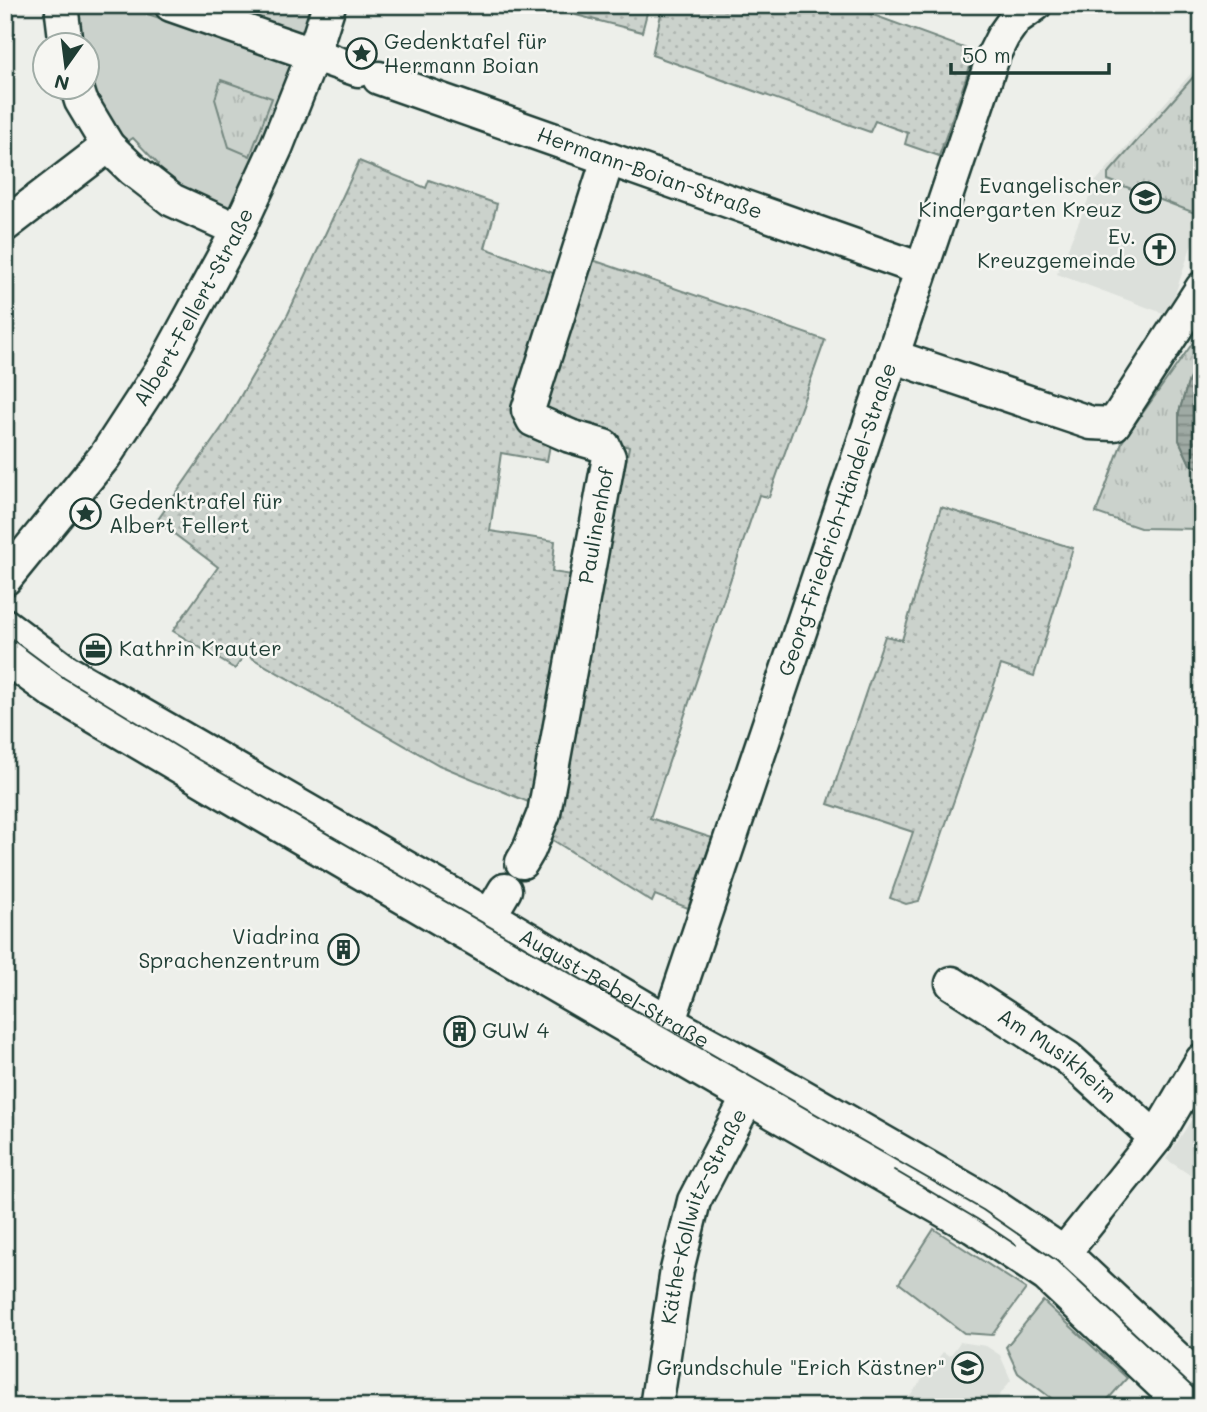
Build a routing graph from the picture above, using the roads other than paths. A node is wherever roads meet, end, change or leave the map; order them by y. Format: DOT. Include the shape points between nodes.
graph roads {
  1 [pos="64,5"];
  2 [pos="171,5"];
  3 [pos="329,5"];
  4 [pos="1035,5"];
  5 [pos="64,32"];
  6 [pos="313,55"];
  7 [pos="82,102"];
  8 [pos="108,146"];
  9 [pos="608,159"];
  10 [pos="5,225"];
  11 [pos="238,230"];
  12 [pos="921,269"];
  13 [pos="1202,288"];
  14 [pos="892,356"];
  15 [pos="5,579"];
  16 [pos="5,625"];
  17 [pos="5,657"];
  18 [pos="522,862"];
  19 [pos="490,915"];
  20 [pos="951,983"];
  21 [pos="665,1034"];
  22 [pos="1200,1070"];
  23 [pos="755,1085"];
  24 [pos="1156,1138"];
  25 [pos="1056,1265"];
  26 [pos="1202,1382"];
  27 [pos="656,1407"];
  28 [pos="1186,1407"];
  1 -- 5 [label="street"];
  2 -- 6 [label="street, Hermann-Boian-Straße"];
  3 -- 6 [label="street, Albert-Fellert-Straße"];
  4 -- 12 [label="street, Georg-Friedrich-Händel-Straße" via="1015,19 994,54"];
  6 -- 9 [label="street, Hermann-Boian-Straße"];
  6 -- 11 [label="street, Albert-Fellert-Straße"];
  7 -- 8 [label="street"];
  8 -- 10 [label="street"];
  8 -- 11 [label="street" via="172,200"];
  9 -- 12 [label="street, Hermann-Boian-Straße"];
  9 -- 18 [label="street, Paulinenhof" via="528,410 533,420 604,446 609,457 544,813"];
  11 -- 15 [label="street, Albert-Fellert-Straße" via="165,364 105,456"];
  12 -- 14 [label="street, Georg-Friedrich-Händel-Straße"];
  13 -- 14 [label="street" via="1114,424 1091,423"];
  14 -- 21 [label="street, Georg-Friedrich-Händel-Straße"];
  16 -- 19 [label="street, August-Bebel-Straße" via="66,671"];
  17 -- 19 [label="street, August-Bebel-Straße" via="53,692"];
  19 -- 21 [label="street, August-Bebel-Straße"];
  20 -- 24 [label="street, Am Musikheim" via="1068,1058"];
  21 -- 23 [label="street, August-Bebel-Straße"];
  22 -- 24 [label="street"];
  23 -- 25 [label="street, August-Bebel-Straße" via="990,1203"];
  23 -- 27 [label="street, Käthe-Kollwitz-Straße" via="694,1201 677,1270"];
  24 -- 25 [label="street"];
  25 -- 26 [label="street, August-Bebel-Straße"];
  25 -- 28 [label="street, August-Bebel-Straße"];
}
